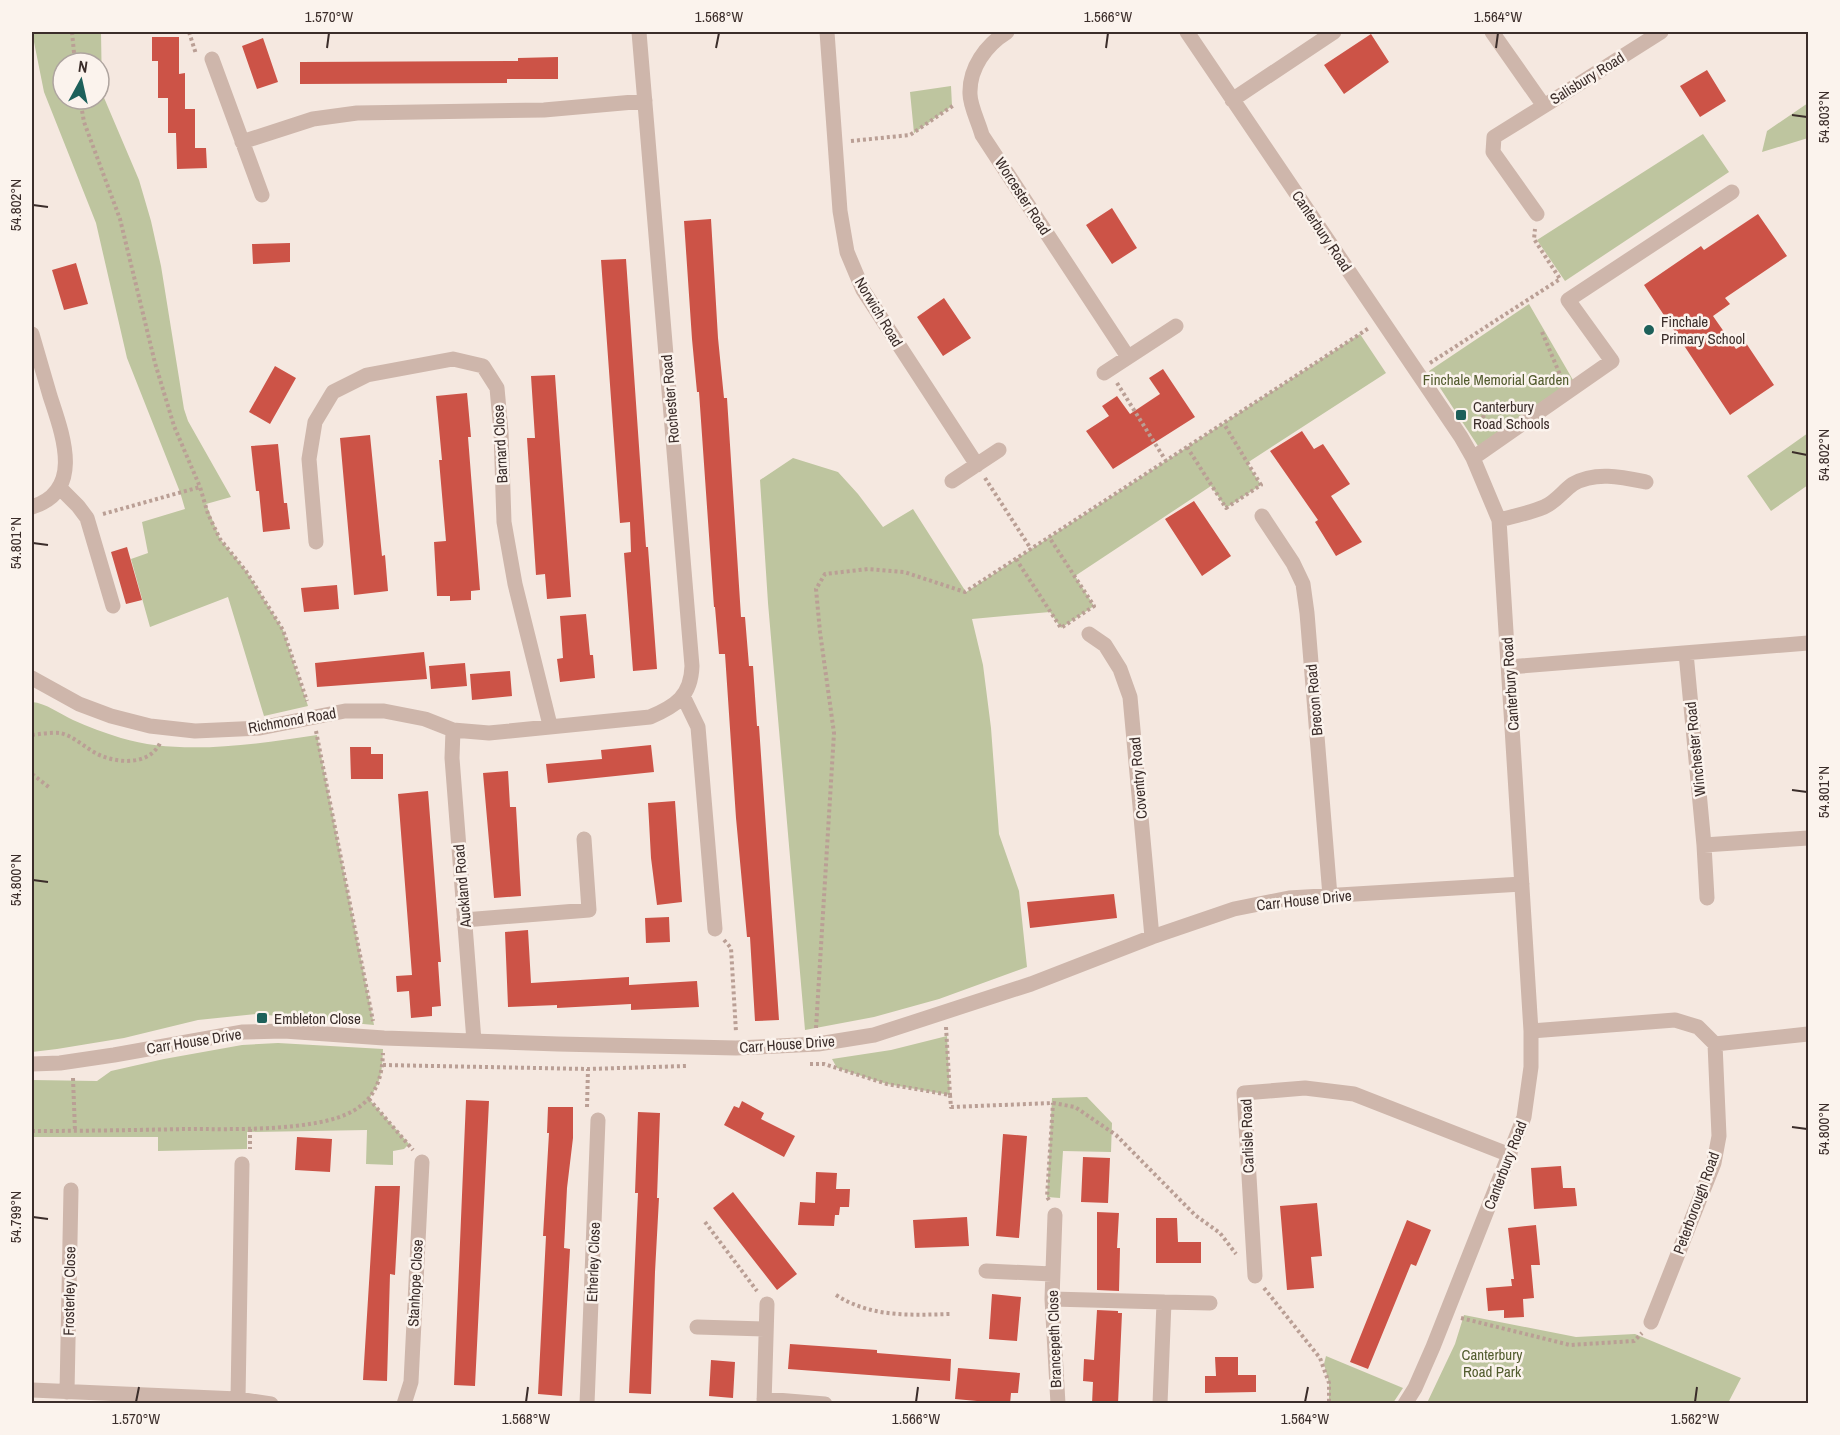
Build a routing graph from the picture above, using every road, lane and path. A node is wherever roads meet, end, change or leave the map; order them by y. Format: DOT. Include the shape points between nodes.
graph roads {
  1 [pos="72,32"];
  2 [pos="639,32"];
  3 [pos="827,32"];
  4 [pos="1007,32"];
  5 [pos="1187,32"];
  6 [pos="1334,32"];
  7 [pos="1492,32"];
  8 [pos="1661,32"];
  9 [pos="74,51"];
  10 [pos="212,59"];
  11 [pos="969,95"];
  12 [pos="1232,100"];
  13 [pos="645,101"];
  14 [pos="1544,106"];
  15 [pos="82,111"];
  16 [pos="242,142"];
  17 [pos="836,142"];
  18 [pos="1732,192"];
  19 [pos="262,195"];
  20 [pos="1537,214"];
  21 [pos="1382,320"];
  22 [pos="1176,326"];
  23 [pos="1542,332"];
  24 [pos="32,334"];
  25 [pos="1128,357"];
  26 [pos="1418,371"];
  27 [pos="1106,372"];
  28 [pos="1563,381"];
  29 [pos="1475,400"];
  30 [pos="1224,423"];
  31 [pos="1489,432"];
  32 [pos="1187,447"];
  33 [pos="999,450"];
  34 [pos="1473,458"];
  35 [pos="1166,461"];
  36 [pos="977,465"];
  37 [pos="952,481"];
  38 [pos="1646,482"];
  39 [pos="200,487"];
  40 [pos="60,488"];
  41 [pos="32,507"];
  42 [pos="1262,516"];
  43 [pos="87,518"];
  44 [pos="1499,520"];
  45 [pos="1049,537"];
  46 [pos="316,542"];
  47 [pos="1030,549"];
  48 [pos="1016,559"];
  49 [pos="113,606"];
  50 [pos="1089,634"];
  51 [pos="1809,643"];
  52 [pos="1686,653"];
  53 [pos="1509,667"];
  54 [pos="32,678"];
  55 [pos="683,696"];
  56 [pos="312,717"];
  57 [pos="550,725"];
  58 [pos="167,728"];
  59 [pos="453,730"];
  60 [pos="32,735"];
  61 [pos="32,774"];
  62 [pos="50,788"];
  63 [pos="1809,838"];
  64 [pos="584,839"];
  65 [pos="1704,845"];
  66 [pos="1522,884"];
  67 [pos="1330,896"];
  68 [pos="1707,898"];
  69 [pos="465,920"];
  70 [pos="715,929"];
  71 [pos="1152,937"];
  72 [pos="945,1012"];
  73 [pos="1531,1031"];
  74 [pos="1809,1035"];
  75 [pos="375,1037"];
  76 [pos="474,1041"];
  77 [pos="818,1044"];
  78 [pos="1715,1044"];
  79 [pos="736,1048"];
  80 [pos="73,1061"];
  81 [pos="32,1064"];
  82 [pos="807,1064"];
  83 [pos="693,1066"];
  84 [pos="588,1069"];
  85 [pos="950,1095"];
  86 [pos="369,1099"];
  87 [pos="1053,1103"];
  88 [pos="598,1120"];
  89 [pos="249,1129"];
  90 [pos="32,1131"];
  91 [pos="75,1131"];
  92 [pos="1510,1155"];
  93 [pos="246,1160"];
  94 [pos="422,1162"];
  95 [pos="71,1190"];
  96 [pos="1055,1215"];
  97 [pos="705,1222"];
  98 [pos="986,1271"];
  99 [pos="1052,1274"];
  100 [pos="1255,1276"];
  101 [pos="836,1296"];
  102 [pos="1052,1299"];
  103 [pos="1164,1302"];
  104 [pos="1210,1303"];
  105 [pos="767,1304"];
  106 [pos="951,1314"];
  107 [pos="1446,1315"];
  108 [pos="1651,1322"];
  109 [pos="697,1326"];
  110 [pos="766,1329"];
  111 [pos="32,1390"];
  112 [pos="67,1392"];
  113 [pos="238,1399"];
  114 [pos="764,1401"];
  115 [pos="271,1404"];
  116 [pos="404,1404"];
  117 [pos="587,1404"];
  118 [pos="825,1404"];
  119 [pos="1058,1404"];
  120 [pos="1160,1404"];
  121 [pos="1329,1404"];
  122 [pos="1405,1404"];
  1 -- 9 [label="path"];
  2 -- 13 [label="street, Rochester Road"];
  3 -- 17 [label="street, Norwich Road"];
  4 -- 11 [label="street, Worcester Road" via="994,40 975,65"];
  5 -- 12 [label="street, Canterbury Road"];
  6 -- 12 [label="street"];
  7 -- 14 [label="street, Salisbury Road"];
  8 -- 14 [label="street, Salisbury Road"];
  10 -- 16 [label="street"];
  11 -- 17 [label="path" via="910,135"];
  11 -- 25 [label="street, Worcester Road" via="982,135"];
  12 -- 21 [label="street, Canterbury Road"];
  13 -- 16 [label="street" via="544,111 357,113 313,119"];
  13 -- 55 [label="street, Rochester Road" via="692,666 691,683"];
  14 -- 20 [label="street, Salisbury Road" via="1494,137 1493,152"];
  15 -- 39 [label="path" via="120,219 154,363 174,426"];
  16 -- 19 [label="street"];
  17 -- 36 [label="street, Norwich Road" via="847,252 863,290"];
  18 -- 34 [label="street" via="1568,300 1612,361"];
  20 -- 26 [label="path" via="1534,239 1560,279"];
  21 -- 26 [label="street, Canterbury Road"];
  21 -- 30 [label="path"];
  22 -- 25 [label="street"];
  23 -- 28 [label="path"];
  24 -- 40 [label="street" via="65,444"];
  25 -- 27 [label="street"];
  26 -- 34 [label="street, Canterbury Road"];
  27 -- 35 [label="path"];
  29 -- 31 [label="path" via="1484,413 1479,438"];
  30 -- 32 [label="path"];
  30 -- 32 [label="path" via="1260,485 1226,508"];
  32 -- 35 [label="path"];
  33 -- 36 [label="street"];
  34 -- 44 [label="street, Canterbury Road"];
  35 -- 45 [label="path"];
  36 -- 37 [label="street"];
  36 -- 47 [label="path"];
  38 -- 44 [label="street" via="1616,476 1589,478 1544,507"];
  39 -- 43 [label="path"];
  39 -- 56 [label="path" via="220,539 246,571 283,630"];
  40 -- 41 [label="street" via="42,504"];
  40 -- 43 [label="street"];
  42 -- 67 [label="street, Brecon Road" via="1303,584"];
  43 -- 49 [label="street"];
  44 -- 53 [label="street, Canterbury Road"];
  45 -- 47 [label="path"];
  45 -- 48 [label="path" via="1094,606 1061,628"];
  46 -- 57 [label="street, Barnard Close" via="309,459 315,422 333,392 367,375 453,359 483,366 497,388 504,522"];
  47 -- 48 [label="path"];
  48 -- 77 [label="path" via="965,592 904,572 868,569 825,574 816,589 834,733"];
  50 -- 71 [label="street, Coventry Road" via="1105,645 1120,669 1130,697"];
  51 -- 52 [label="street"];
  52 -- 53 [label="street"];
  52 -- 65 [label="street, Winchester Road"];
  53 -- 66 [label="street, Canterbury Road"];
  54 -- 58 [label="street, Richmond Road" via="78,704"];
  55 -- 57 [label="street" via="670,708 650,717"];
  55 -- 70 [label="street" via="698,727"];
  56 -- 58 [label="street, Richmond Road" via="260,728"];
  56 -- 59 [label="street, Richmond Road" via="345,711 384,711 425,719"];
  56 -- 75 [label="path"];
  57 -- 59 [label="street" via="489,733"];
  58 -- 60 [label="path" via="159,746 143,760 103,756 61,733"];
  59 -- 69 [label="street, Auckland Road"];
  61 -- 62 [label="path"];
  63 -- 65 [label="street"];
  64 -- 69 [label="street" via="589,910"];
  65 -- 68 [label="street, Winchester Road"];
  66 -- 67 [label="street, Carr House Drive"];
  66 -- 73 [label="street, Canterbury Road"];
  67 -- 71 [label="street, Carr House Drive" via="1289,898 1234,909"];
  69 -- 76 [label="street, Auckland Road"];
  70 -- 79 [label="path" via="731,948"];
  71 -- 72 [label="street, Carr House Drive"];
  72 -- 77 [label="street, Carr House Drive" via="874,1035"];
  72 -- 85 [label="path"];
  73 -- 78 [label="street" via="1675,1020 1698,1027"];
  73 -- 92 [label="street, Canterbury Road" via="1524,1117"];
  74 -- 78 [label="street"];
  75 -- 76 [label="street, Carr House Drive"];
  75 -- 80 [label="street, Carr House Drive" via="243,1032"];
  76 -- 79 [label="street, Carr House Drive"];
  77 -- 79 [label="street, Carr House Drive"];
  78 -- 108 [label="street, Peterborough Road" via="1719,1136 1714,1162"];
  80 -- 81 [label="street, Carr House Drive"];
  80 -- 91 [label="path"];
  82 -- 85 [label="path" via="824,1064 887,1084"];
  83 -- 84 [label="path"];
  84 -- 86 [label="path" via="382,1065 378,1086"];
  84 -- 88 [label="path" via="586,1106"];
  85 -- 87 [label="path" via="951,1107"];
  86 -- 89 [label="path" via="336,1118"];
  86 -- 94 [label="path"];
  87 -- 96 [label="path" via="1047,1197"];
  87 -- 100 [label="path" via="1075,1107 1116,1135 1195,1215 1220,1233"];
  88 -- 117 [label="street, Etherley Close"];
  89 -- 91 [label="path"];
  89 -- 93 [label="path"];
  90 -- 91 [label="path"];
  92 -- 100 [label="street, Carlisle Road" via="1354,1094 1305,1088 1244,1093"];
  92 -- 107 [label="street, Canterbury Road"];
  93 -- 113 [label="street"];
  94 -- 116 [label="street, Stanhope Close" via="411,1382"];
  95 -- 112 [label="street, Frosterley Close"];
  96 -- 99 [label="street, Brancepeth Close"];
  97 -- 105 [label="path"];
  98 -- 99 [label="street, Brancepeth Close"];
  99 -- 102 [label="street, Brancepeth Close"];
  100 -- 121 [label="path" via="1320,1358 1329,1383"];
  101 -- 106 [label="path" via="874,1312"];
  102 -- 103 [label="street"];
  102 -- 119 [label="street, Brancepeth Close"];
  103 -- 104 [label="street"];
  103 -- 120 [label="street"];
  105 -- 110 [label="street"];
  107 -- 108 [label="path" via="1570,1345 1634,1341"];
  107 -- 122 [label="street, Canterbury Road"];
  109 -- 110 [label="street"];
  110 -- 114 [label="street"];
  111 -- 112 [label="street"];
  112 -- 113 [label="street"];
  113 -- 115 [label="street"];
  114 -- 118 [label="street"];
}
